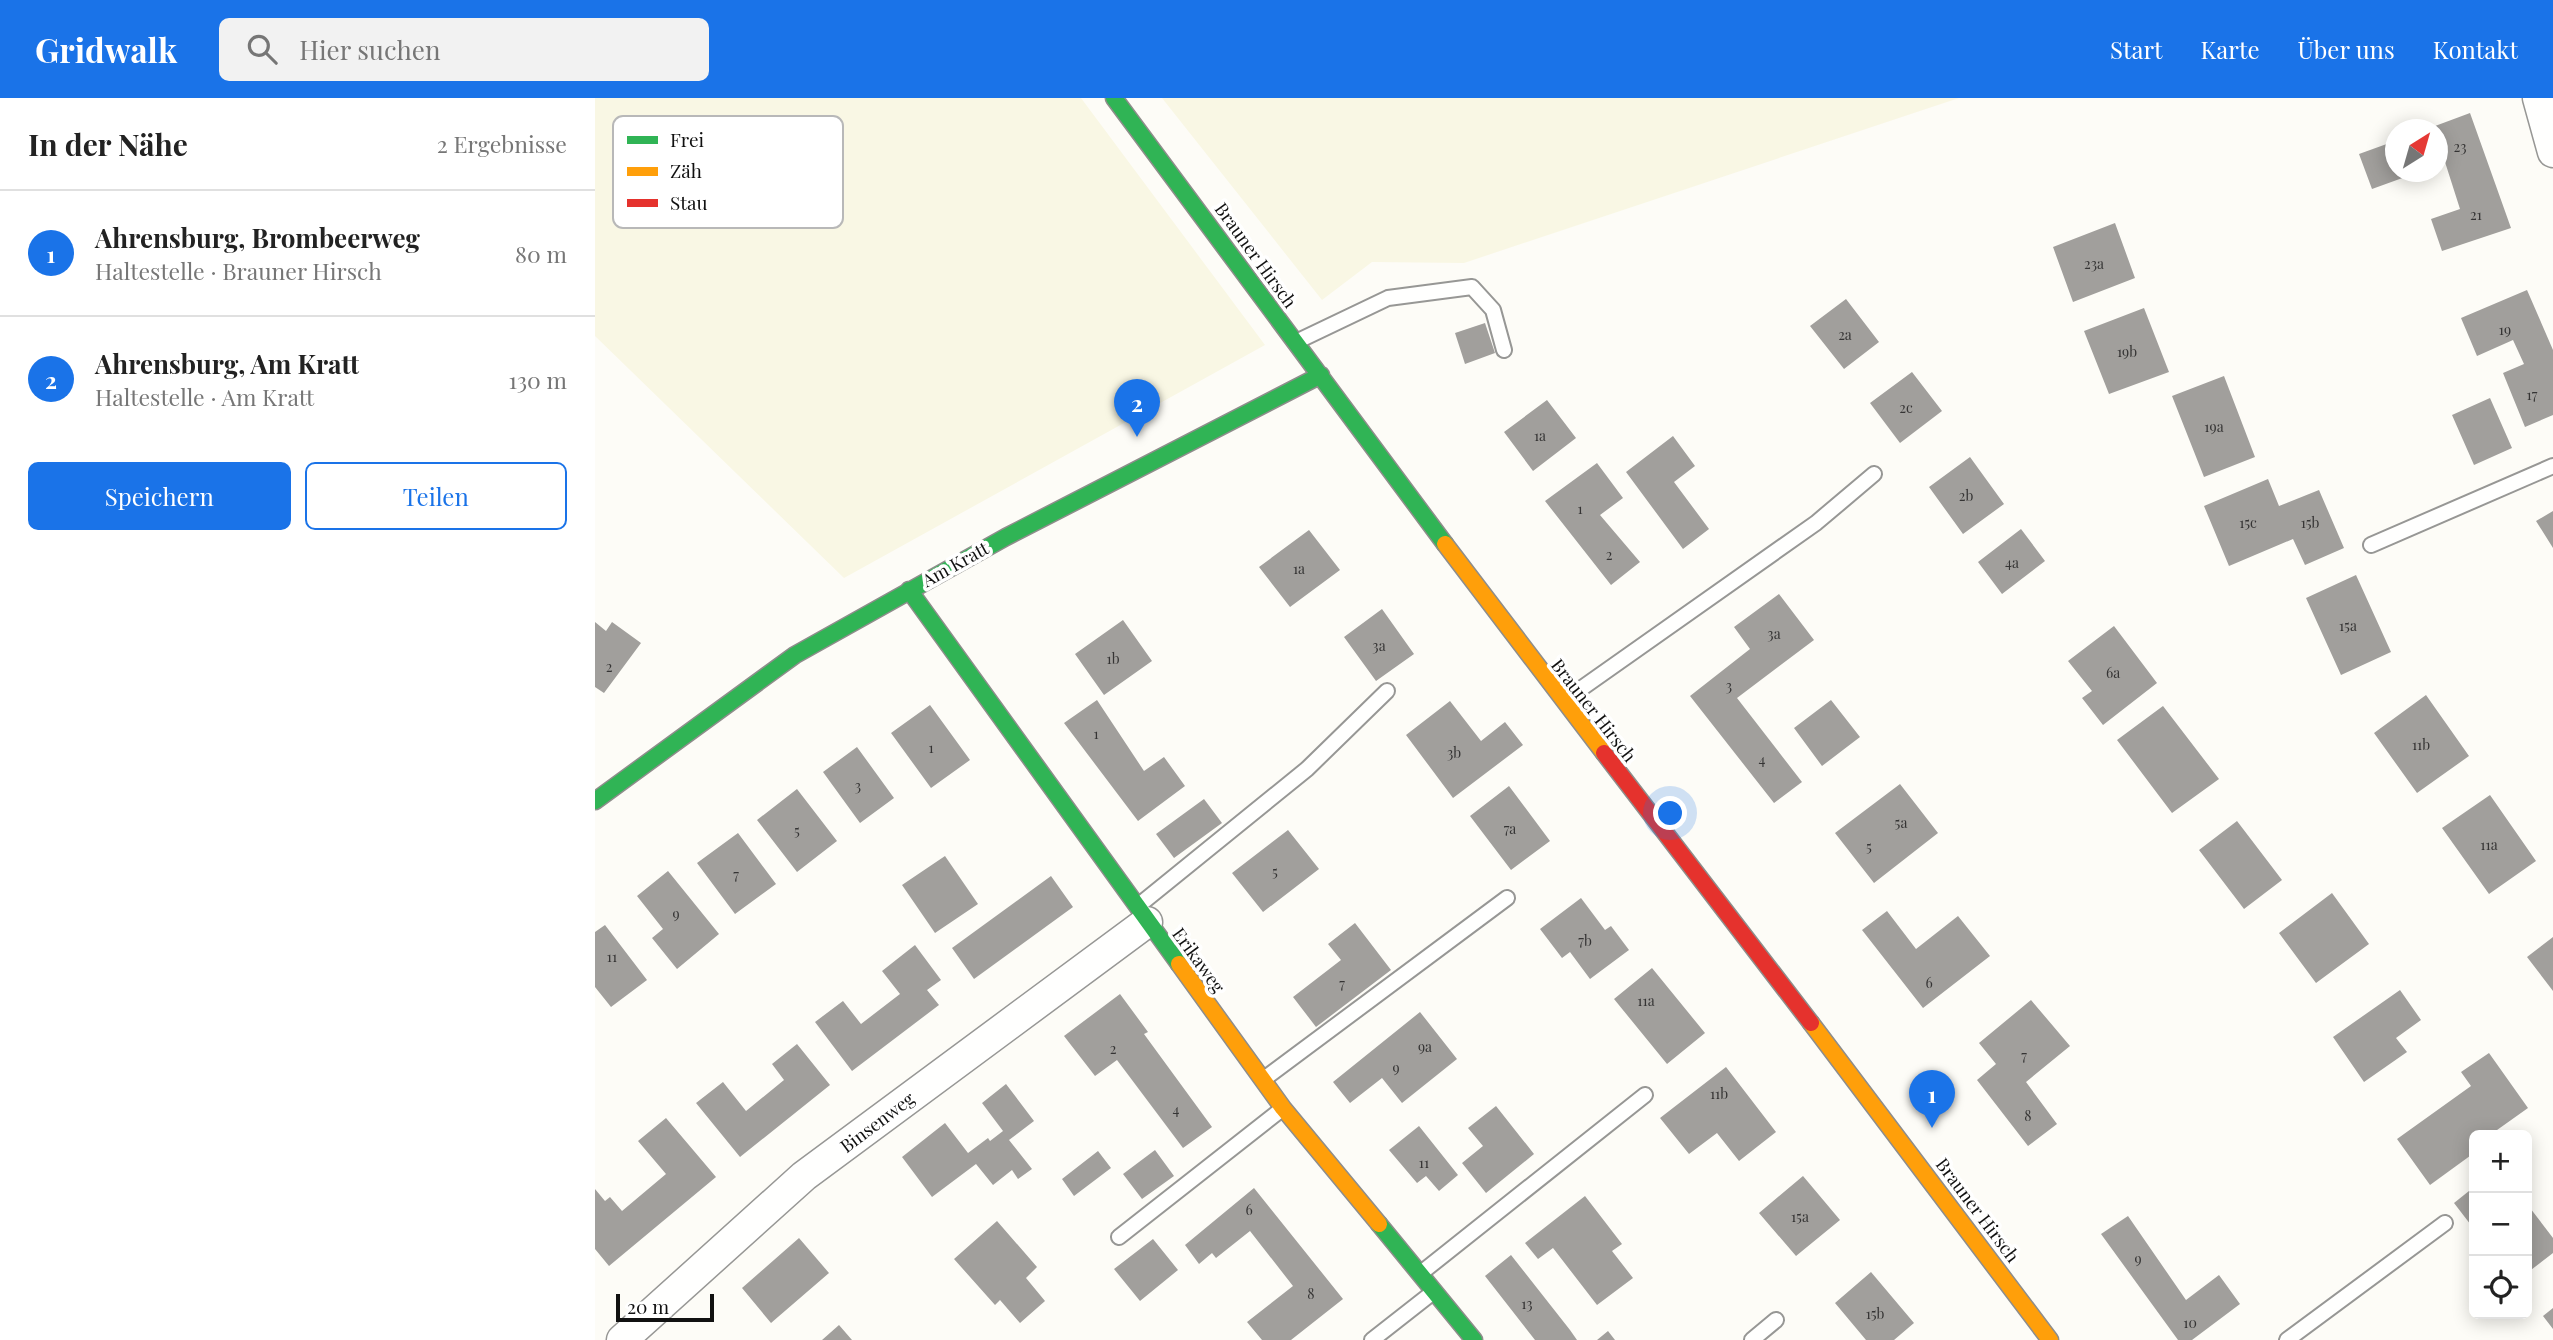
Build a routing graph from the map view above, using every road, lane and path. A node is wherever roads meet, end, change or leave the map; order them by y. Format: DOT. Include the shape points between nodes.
graph roads {
  1 [pos="1114,98"];
  2 [pos="2538,98"];
  3 [pos="2553,152"];
  4 [pos="1296,342"];
  5 [pos="1504,350"];
  6 [pos="1321,375"];
  7 [pos="2553,466"];
  8 [pos="1874,474"];
  9 [pos="2371,545"];
  10 [pos="909,590"];
  11 [pos="1387,691"];
  12 [pos="1563,701"];
  13 [pos="600,789"];
  14 [pos="1507,898"];
  15 [pos="1142,915"];
  16 [pos="1263,1080"];
  17 [pos="1645,1095"];
  18 [pos="1283,1108"];
  19 [pos="2445,1223"];
  20 [pos="1119,1237"];
  21 [pos="1418,1275"];
  22 [pos="1433,1292"];
  23 [pos="1776,1320"];
  24 [pos="622,1340"];
  25 [pos="1372,1340"];
  26 [pos="1474,1340"];
  27 [pos="1752,1340"];
  28 [pos="2050,1340"];
  29 [pos="2287,1340"];
  1 -- 4 [label="street, Brauner Hirsch"];
  2 -- 3 [label="street"];
  4 -- 5 [label="lane" via="1388,298 1472,287 1493,310"];
  4 -- 6 [label="street, Brauner Hirsch"];
  6 -- 10 [label="street, Am Kratt"];
  6 -- 12 [label="street, Brauner Hirsch"];
  7 -- 9 [label="lane"];
  8 -- 12 [label="lane" via="1817,523"];
  10 -- 13 [label="street, Am Kratt" via="795,655"];
  10 -- 15 [label="street, Erikaweg"];
  11 -- 15 [label="lane" via="1307,769"];
  12 -- 28 [label="street, Brauner Hirsch"];
  14 -- 16 [label="lane"];
  15 -- 16 [label="street, Erikaweg"];
  15 -- 24 [label="street, Binsenweg" via="804,1176"];
  16 -- 18 [label="street, Erikaweg"];
  17 -- 21 [label="lane"];
  18 -- 20 [label="lane"];
  18 -- 21 [label="street, Erikaweg"];
  19 -- 29 [label="lane"];
  21 -- 22 [label="street, Erikaweg"];
  22 -- 25 [label="lane"];
  22 -- 26 [label="street, Erikaweg"];
  23 -- 27 [label="lane"];
}
